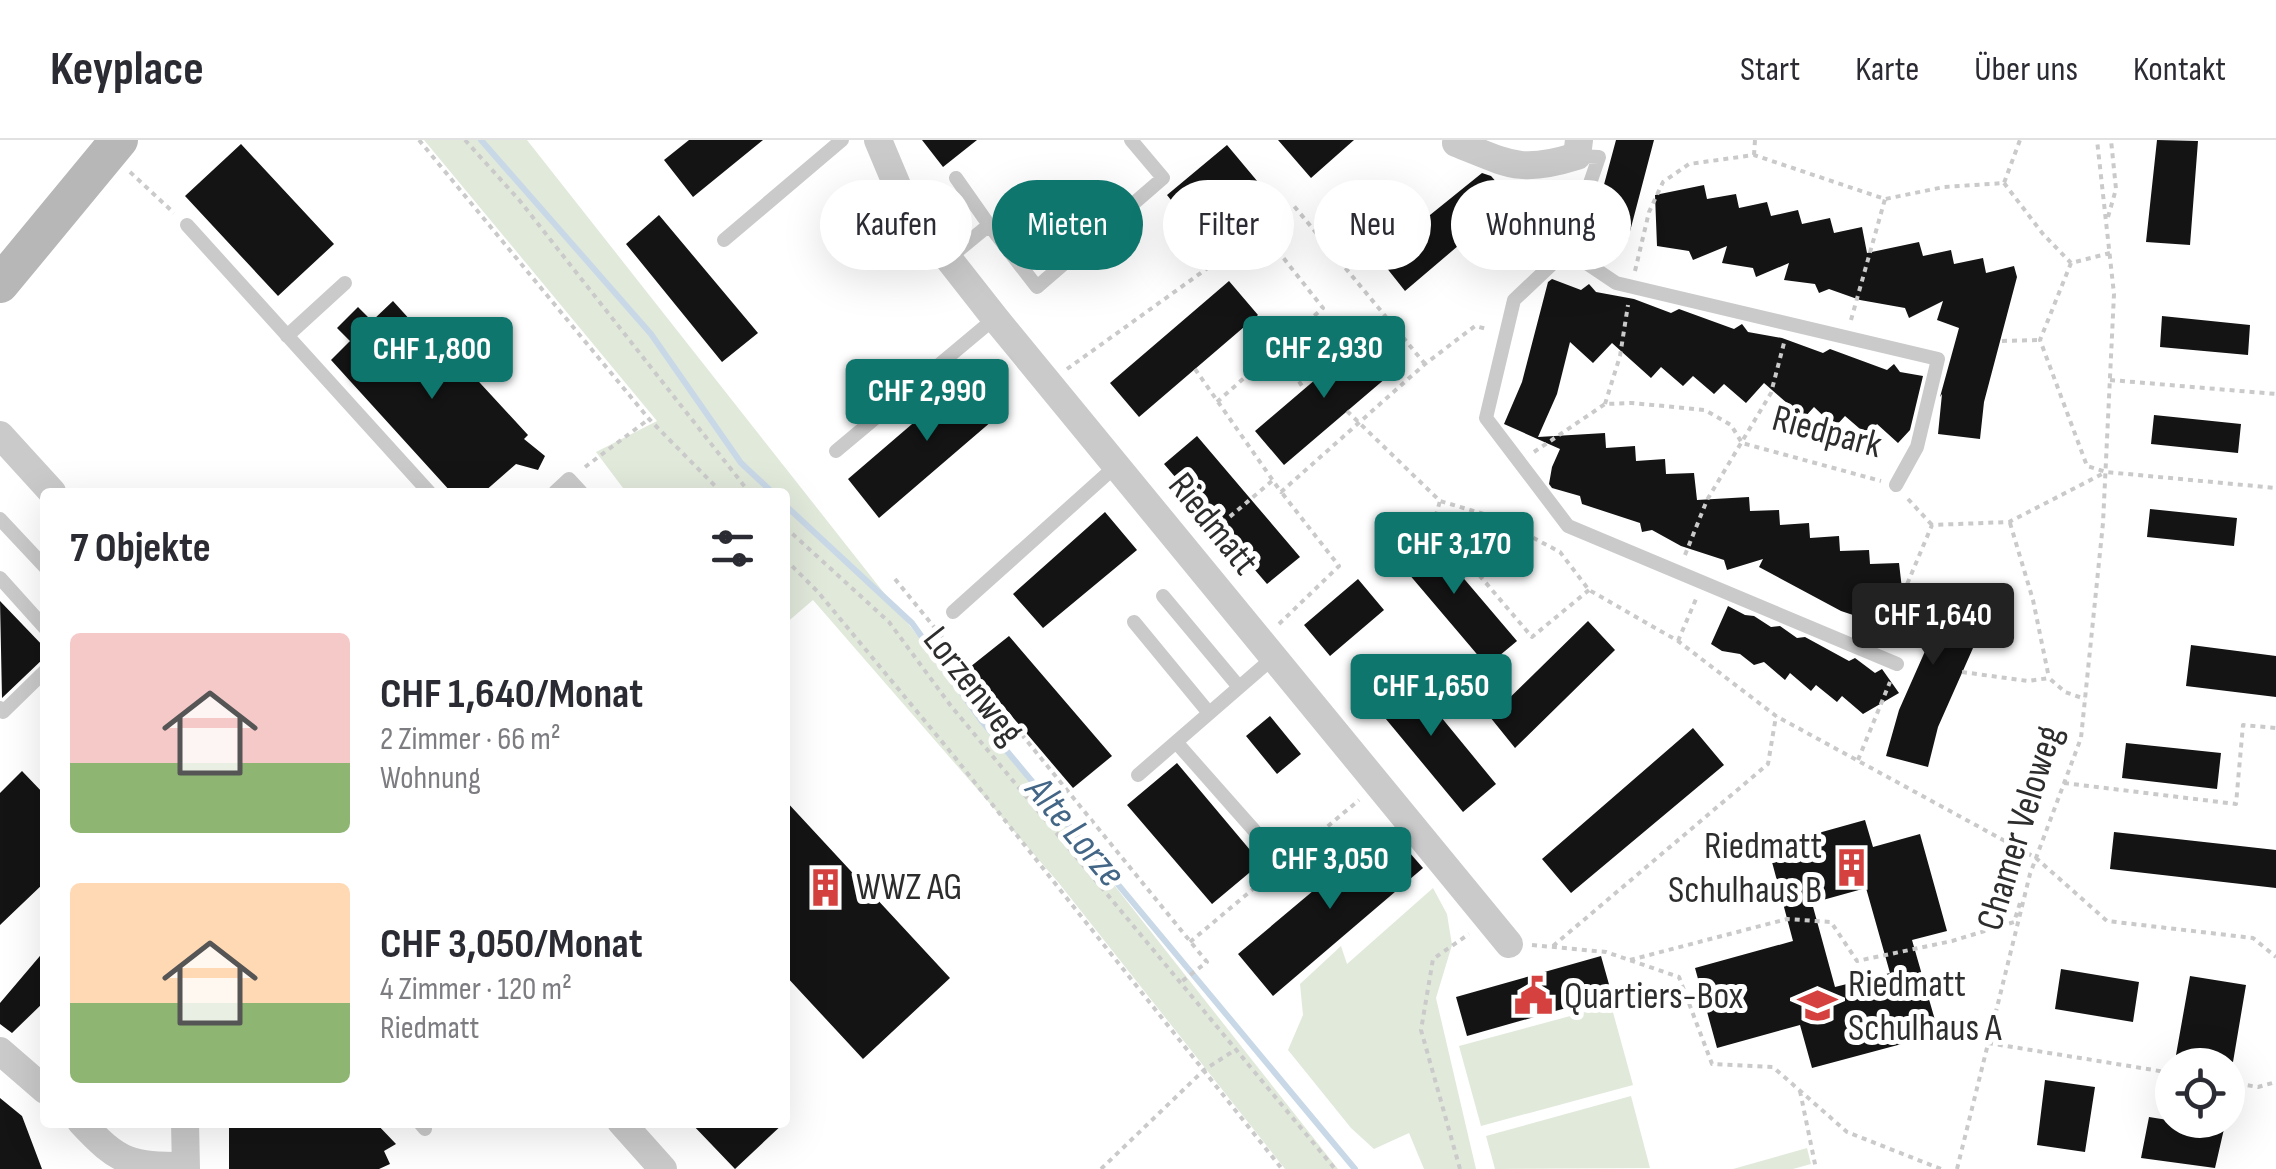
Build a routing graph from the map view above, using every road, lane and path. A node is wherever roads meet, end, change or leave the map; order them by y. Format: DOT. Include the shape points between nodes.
graph roads {
  1 [pos="419,140"];
  2 [pos="465,140"];
  3 [pos="842,140"];
  4 [pos="878,140"];
  5 [pos="1131,140"];
  6 [pos="1755,140"];
  7 [pos="2020,140"];
  8 [pos="2097,140"];
  9 [pos="2111,140"];
  10 [pos="1456,143"];
  11 [pos="1578,148"];
  12 [pos="107,152"];
  13 [pos="1754,155"];
  14 [pos="956,178"];
  15 [pos="895,180"];
  16 [pos="1591,180"];
  17 [pos="2004,183"];
  18 [pos="1885,199"];
  19 [pos="1294,206"];
  20 [pos="2107,222"];
  21 [pos="187,224"];
  22 [pos="989,225"];
  23 [pos="972,239"];
  24 [pos="724,240"];
  25 [pos="2110,253"];
  26 [pos="2071,263"];
  27 [pos="958,270"];
  28 [pos="1205,270"];
  29 [pos="1292,270"];
  30 [pos="1545,270"];
  31 [pos="1596,270"];
  32 [pos="345,283"];
  33 [pos="0,284"];
  34 [pos="1632,286"];
  35 [pos="995,318"];
  36 [pos="1788,323"];
  37 [pos="1506,333"];
  38 [pos="287,336"];
  39 [pos="1846,337"];
  40 [pos="2040,340"];
  41 [pos="2002,341"];
  42 [pos="1277,348"];
  43 [pos="1425,364"];
  44 [pos="1195,370"];
  45 [pos="2110,380"];
  46 [pos="1048,382"];
  47 [pos="1304,389"];
  48 [pos="2276,394"];
  49 [pos="1216,402"];
  50 [pos="1606,404"];
  51 [pos="1347,411"];
  52 [pos="649,419"];
  53 [pos="1362,422"];
  54 [pos="0,435"];
  55 [pos="1742,442"];
  56 [pos="836,450"];
  57 [pos="1519,462"];
  58 [pos="1116,465"];
  59 [pos="2106,472"];
  60 [pos="569,479"];
  61 [pos="1272,480"];
  62 [pos="1896,485"];
  63 [pos="48,488"];
  64 [pos="425,488"];
  65 [pos="559,488"];
  66 [pos="577,488"];
  67 [pos="716,488"];
  68 [pos="747,488"];
  69 [pos="2276,488"];
  70 [pos="1281,492"];
  71 [pos="1440,501"];
  72 [pos="0,520"];
  73 [pos="1434,522"];
  74 [pos="2009,522"];
  75 [pos="1932,525"];
  76 [pos="790,533"];
  77 [pos="1425,533"];
  78 [pos="1188,552"];
  79 [pos="40,561"];
  80 [pos="790,564"];
  81 [pos="1678,572"];
  82 [pos="0,578"];
  83 [pos="895,579"];
  84 [pos="1703,582"];
  85 [pos="1590,590"];
  86 [pos="1162,596"];
  87 [pos="953,612"];
  88 [pos="40,622"];
  89 [pos="1134,622"];
  90 [pos="1678,641"];
  91 [pos="1267,649"];
  92 [pos="1878,654"];
  93 [pos="1897,664"];
  94 [pos="1962,672"];
  95 [pos="40,676"];
  96 [pos="2049,678"];
  97 [pos="1239,687"];
  98 [pos="2085,699"];
  99 [pos="0,708"];
  100 [pos="1209,714"];
  101 [pos="1776,716"];
  102 [pos="2276,728"];
  103 [pos="1176,742"];
  104 [pos="1858,760"];
  105 [pos="1138,775"];
  106 [pos="1378,784"];
  107 [pos="2064,784"];
  108 [pos="1260,836"];
  109 [pos="2036,858"];
  110 [pos="2030,874"];
  111 [pos="1489,920"];
  112 [pos="1190,942"];
  113 [pos="1509,944"];
  114 [pos="1552,947"];
  115 [pos="2276,958"];
  116 [pos="1630,960"];
  117 [pos="1181,982"];
  118 [pos="1988,1043"];
  119 [pos="1235,1050"];
  120 [pos="0,1051"];
  121 [pos="1204,1070"];
  122 [pos="2155,1070"];
  123 [pos="2276,1082"];
  124 [pos="2245,1085"];
  125 [pos="40,1086"];
  126 [pos="1800,1091"];
  127 [pos="87,1128"];
  128 [pos="185,1128"];
  129 [pos="626,1128"];
  130 [pos="186,1167"];
  131 [pos="663,1169"];
  132 [pos="1102,1169"];
  133 [pos="1282,1169"];
  134 [pos="1335,1169"];
  135 [pos="1460,1169"];
  136 [pos="1816,1169"];
  137 [pos="1941,1169"];
  138 [pos="1957,1169"];
  1 -- 52 [label="path"];
  2 -- 68 [label="path"];
  3 -- 24 [label="lane"];
  4 -- 15 [label="street, Riedmatt"];
  5 -- 22 [label="lane" via="1164,178 1037,287"];
  6 -- 13 [label="path"];
  7 -- 17 [label="path"];
  8 -- 20 [label="path, Chamer Veloweg"];
  9 -- 20 [label="path" via="2116,189"];
  10 -- 11 [label="street" via="1516,166 1544,166"];
  11 -- 16 [label="lane" via="1599,157"];
  12 -- 21 [label="path"];
  12 -- 33 [label="street"];
  13 -- 18 [label="path"];
  13 -- 34 [label="path" via="1690,164 1663,182"];
  14 -- 22 [label="lane"];
  17 -- 18 [label="path"];
  17 -- 26 [label="path"];
  18 -- 39 [label="path"];
  19 -- 43 [label="path"];
  20 -- 25 [label="path, Chamer Veloweg"];
  21 -- 38 [label="lane"];
  22 -- 23 [label="lane"];
  25 -- 26 [label="path"];
  25 -- 45 [label="path, Chamer Veloweg"];
  26 -- 40 [label="path"];
  27 -- 35 [label="street, Riedmatt"];
  28 -- 46 [label="path"];
  29 -- 42 [label="path" via="1322,308"];
  30 -- 37 [label="lane" via="1514,300"];
  31 -- 34 [label="lane, Riedpark"];
  32 -- 38 [label="lane"];
  34 -- 36 [label="lane, Riedpark"];
  34 -- 50 [label="path"];
  35 -- 46 [label="street, Riedmatt"];
  35 -- 56 [label="lane"];
  36 -- 39 [label="lane, Riedpark"];
  36 -- 55 [label="path, Riedpark" via="1771,393"];
  37 -- 43 [label="path" via="1475,326"];
  37 -- 57 [label="lane" via="1486,418"];
  38 -- 64 [label="lane"];
  39 -- 62 [label="lane, Riedpark" via="1938,358 1917,447"];
  40 -- 41 [label="path"];
  40 -- 59 [label="path" via="2087,466"];
  42 -- 47 [label="path"];
  42 -- 49 [label="path"];
  43 -- 53 [label="path"];
  44 -- 49 [label="path"];
  45 -- 48 [label="path"];
  45 -- 59 [label="path, Chamer Veloweg"];
  46 -- 58 [label="street, Riedmatt"];
  49 -- 61 [label="path"];
  50 -- 55 [label="path, Riedpark" via="1705,410 1731,425"];
  50 -- 57 [label="path"];
  51 -- 53 [label="path"];
  52 -- 60 [label="path"];
  52 -- 67 [label="path"];
  53 -- 70 [label="path"];
  53 -- 71 [label="path"];
  54 -- 63 [label="street"];
  55 -- 62 [label="path, Riedpark"];
  55 -- 81 [label="path, Riedpark"];
  57 -- 81 [label="lane" via="1568,526"];
  58 -- 78 [label="street, Riedmatt"];
  58 -- 87 [label="lane"];
  59 -- 69 [label="path"];
  59 -- 74 [label="path"];
  59 -- 98 [label="path, Chamer Veloweg"];
  60 -- 65 [label="lane"];
  60 -- 66 [label="lane"];
  61 -- 70 [label="path"];
  61 -- 78 [label="path"];
  62 -- 75 [label="path, Riedpark"];
  70 -- 91 [label="path" via="1338,566"];
  71 -- 73 [label="path"];
  71 -- 85 [label="path" via="1494,517 1560,552"];
  72 -- 79 [label="lane"];
  73 -- 77 [label="path"];
  73 -- 85 [label="path" via="1532,637"];
  74 -- 75 [label="path"];
  74 -- 96 [label="path"];
  75 -- 92 [label="path"];
  76 -- 117 [label="path, Lorzenweg" via="889,622 950,706"];
  78 -- 91 [label="street, Riedmatt"];
  80 -- 121 [label="path, Lorzenweg" via="953,754"];
  81 -- 84 [label="lane"];
  82 -- 88 [label="lane"];
  83 -- 112 [label="path"];
  84 -- 90 [label="path"];
  84 -- 92 [label="lane"];
  85 -- 90 [label="path"];
  86 -- 97 [label="lane"];
  89 -- 100 [label="lane"];
  90 -- 101 [label="path"];
  91 -- 97 [label="lane"];
  91 -- 106 [label="street, Riedmatt"];
  92 -- 93 [label="lane"];
  93 -- 104 [label="path"];
  94 -- 96 [label="path"];
  95 -- 99 [label="lane"];
  96 -- 98 [label="path"];
  97 -- 100 [label="lane"];
  98 -- 107 [label="path, Chamer Veloweg" via="2081,738"];
  100 -- 103 [label="lane"];
  101 -- 104 [label="path"];
  101 -- 114 [label="path" via="1768,764"];
  102 -- 107 [label="path" via="2243,724 2236,804"];
  103 -- 105 [label="lane"];
  103 -- 108 [label="lane"];
  104 -- 109 [label="path"];
  106 -- 111 [label="street, Riedmatt"];
  106 -- 112 [label="path"];
  107 -- 109 [label="path, Chamer Veloweg"];
  109 -- 110 [label="path, Chamer Veloweg"];
  109 -- 115 [label="path" via="2107,921 2253,938"];
  110 -- 116 [label="path" via="2014,922 1952,941 1858,961 1831,922 1787,919"];
  110 -- 118 [label="path, Chamer Veloweg"];
  111 -- 113 [label="street, Riedmatt"];
  111 -- 135 [label="path" via="1433,959 1421,1030"];
  112 -- 117 [label="path" via="1208,962"];
  113 -- 114 [label="path"];
  114 -- 116 [label="path"];
  116 -- 126 [label="path" via="1679,976 1712,1064 1774,1067"];
  117 -- 119 [label="path, Lorzenweg"];
  118 -- 122 [label="path"];
  118 -- 138 [label="path, Chamer Veloweg"];
  119 -- 121 [label="path"];
  119 -- 134 [label="path, Lorzenweg"];
  120 -- 125 [label="street"];
  121 -- 132 [label="path"];
  121 -- 133 [label="path, Lorzenweg"];
  123 -- 124 [label="path"];
  126 -- 136 [label="path"];
  126 -- 137 [label="path" via="1847,1132"];
  127 -- 130 [label="street" via="126,1161"];
  128 -- 130 [label="street"];
  129 -- 131 [label="street"];
}
